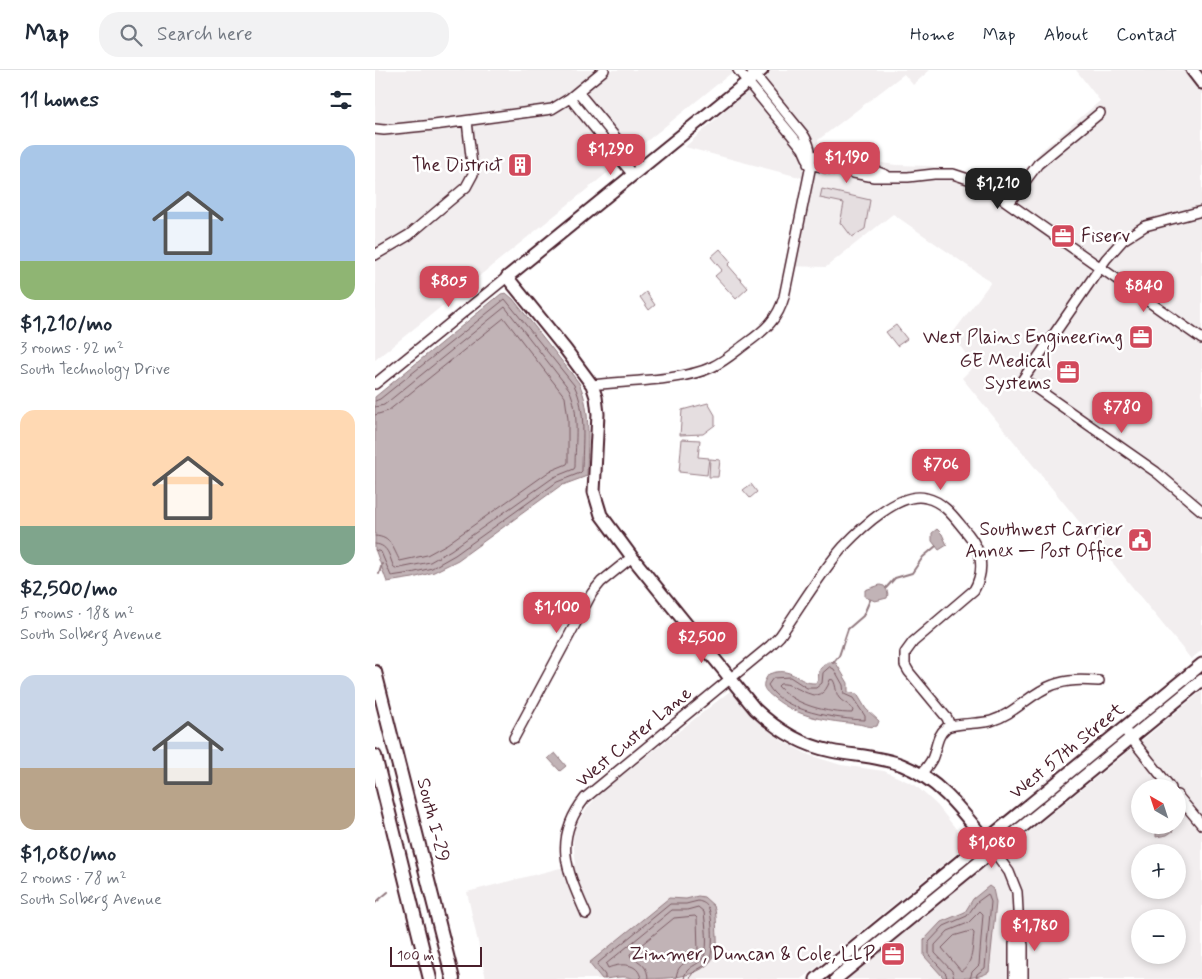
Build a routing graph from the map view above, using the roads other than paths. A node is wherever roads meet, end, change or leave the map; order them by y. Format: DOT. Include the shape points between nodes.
graph roads {
  1 [pos="604,70"];
  2 [pos="738,70"];
  3 [pos="1192,70"];
  4 [pos="754,74"];
  5 [pos="1202,83"];
  6 [pos="578,92"];
  7 [pos="570,98"];
  8 [pos="1100,113"];
  9 [pos="467,121"];
  10 [pos="375,129"];
  11 [pos="809,162"];
  12 [pos="637,172"];
  13 [pos="1009,203"];
  14 [pos="1202,211"];
  15 [pos="375,255"];
  16 [pos="1100,267"];
  17 [pos="507,277"];
  18 [pos="1202,339"];
  19 [pos="375,384"];
  20 [pos="592,385"];
  21 [pos="1202,511"];
  22 [pos="632,557"];
  23 [pos="1202,664"];
  24 [pos="375,672"];
  25 [pos="730,678"];
  26 [pos="1202,680"];
  27 [pos="1099,681"];
  28 [pos="950,726"];
  29 [pos="1123,728"];
  30 [pos="514,738"];
  31 [pos="1131,738"];
  32 [pos="375,756"];
  33 [pos="921,774"];
  34 [pos="1164,779"];
  35 [pos="1186,806"];
  36 [pos="1202,825"];
  37 [pos="985,840"];
  38 [pos="993,850"];
  39 [pos="586,914"];
  40 [pos="1019,930"];
  41 [pos="430,979"];
  42 [pos="453,979"];
  43 [pos="816,979"];
  44 [pos="836,979"];
  45 [pos="1014,979"];
  46 [pos="1023,979"];
  1 -- 6 [label="street"];
  2 -- 4 [label="street"];
  3 -- 5 [label="main road"];
  4 -- 11 [label="street" via="803,134 809,144"];
  4 -- 12 [label="main road"];
  6 -- 7 [label="street"];
  6 -- 12 [label="street"];
  7 -- 9 [label="street" via="552,109"];
  7 -- 12 [label="street"];
  8 -- 13 [label="street" via="1038,164"];
  9 -- 10 [label="street"];
  9 -- 15 [label="street" via="472,179 409,235"];
  11 -- 13 [label="street" via="866,176 962,176"];
  11 -- 20 [label="street" via="784,297 779,312 769,325 727,358 707,369 673,377"];
  12 -- 17 [label="main road"];
  13 -- 16 [label="street"];
  14 -- 16 [label="street" via="1145,226 1123,240"];
  16 -- 18 [label="street"];
  16 -- 21 [label="street" via="1023,379 1156,472"];
  17 -- 19 [label="street"];
  17 -- 20 [label="main road"];
  20 -- 22 [label="main road" via="598,414 593,480 595,498 601,515"];
  22 -- 25 [label="main road"];
  22 -- 30 [label="street" via="601,582 593,593"];
  23 -- 29 [label="main road, West 57th Street"];
  24 -- 42 [label="highway, South I-29"];
  25 -- 28 [label="street, West Custer Lane" via="780,636 834,559 855,536 896,503 909,497 925,497 947,509 976,545 981,561 980,580 974,590 913,642 905,653 907,668"];
  25 -- 33 [label="main road" via="755,709 786,734 815,747 875,756"];
  25 -- 39 [label="street, West Custer Lane" via="600,785 576,809 565,839 565,854 568,872"];
  26 -- 31 [label="main road, West 57th Street"];
  27 -- 28 [label="street" via="1059,683 1040,691 999,718 979,724"];
  28 -- 33 [label="street" via="941,734 933,758"];
  29 -- 31 [label="street"];
  29 -- 37 [label="main road, West 57th Street"];
  31 -- 34 [label="street"];
  31 -- 38 [label="main road, West 57th Street"];
  32 -- 41 [label="highway"];
  33 -- 37 [label="main road" via="948,795"];
  35 -- 36 [label="street"];
  37 -- 38 [label="main road"];
  37 -- 43 [label="main road, West 57th Street"];
  38 -- 40 [label="street" via="1015,886"];
  38 -- 44 [label="main road, West 57th Street"];
  40 -- 45 [label="street" via="1014,944"];
  40 -- 46 [label="street" via="1023,945"];
}
